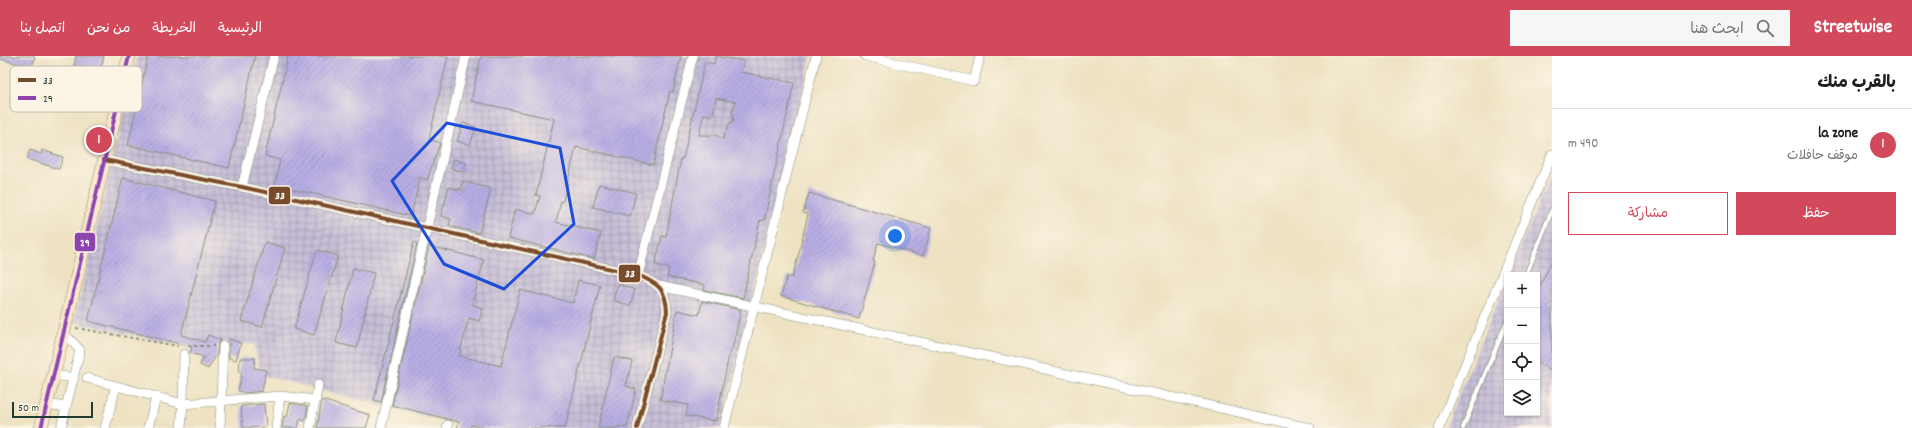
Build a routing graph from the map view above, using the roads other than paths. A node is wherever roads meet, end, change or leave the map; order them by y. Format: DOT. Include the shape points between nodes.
graph roads {
  1 [pos="129,56"];
  2 [pos="274,56"];
  3 [pos="466,56"];
  4 [pos="692,56"];
  5 [pos="816,56"];
  6 [pos="865,56"];
  7 [pos="980,56"];
  8 [pos="127,66"];
  9 [pos="116,112"];
  10 [pos="1552,154"];
  11 [pos="104,160"];
  12 [pos="242,187"];
  13 [pos="1552,210"];
  14 [pos="425,229"];
  15 [pos="1527,272"];
  16 [pos="638,275"];
  17 [pos="659,286"];
  18 [pos="755,306"];
  19 [pos="1504,328"];
  20 [pos="64,329"];
  21 [pos="223,346"];
  22 [pos="183,349"];
  23 [pos="53,374"];
  24 [pos="74,378"];
  25 [pos="87,378"];
  26 [pos="318,385"];
  27 [pos="116,386"];
  28 [pos="280,396"];
  29 [pos="156,397"];
  30 [pos="316,400"];
  31 [pos="221,401"];
  32 [pos="47,404"];
  33 [pos="184,404"];
  34 [pos="66,407"];
  35 [pos="41,428"];
  36 [pos="61,428"];
  37 [pos="105,428"];
  38 [pos="148,428"];
  39 [pos="181,428"];
  40 [pos="220,428"];
  41 [pos="276,428"];
  42 [pos="310,428"];
  43 [pos="380,428"];
  44 [pos="637,428"];
  45 [pos="724,428"];
  46 [pos="1310,428"];
  47 [pos="1439,428"];
  48 [pos="1463,428"];
  1 -- 8 [label="main road"];
  2 -- 12 [label="street"];
  3 -- 14 [label="street"];
  4 -- 16 [label="street"];
  5 -- 18 [label="street"];
  6 -- 7 [label="street" via="974,81"];
  9 -- 11 [label="main road"];
  10 -- 47 [label="street"];
  11 -- 12 [label="street"];
  11 -- 20 [label="main road"];
  12 -- 14 [label="street"];
  13 -- 15 [label="lane"];
  14 -- 16 [label="street"];
  14 -- 43 [label="street"];
  16 -- 17 [label="street"];
  17 -- 18 [label="street"];
  17 -- 44 [label="street" via="666,300 667,312"];
  18 -- 45 [label="street"];
  18 -- 46 [label="street"];
  19 -- 48 [label="lane"];
  20 -- 23 [label="main road"];
  20 -- 24 [label="street" via="80,350"];
  21 -- 31 [label="street"];
  22 -- 33 [label="street"];
  23 -- 24 [label="street"];
  23 -- 32 [label="main road"];
  24 -- 34 [label="street"];
  25 -- 27 [label="street"];
  26 -- 30 [label="street"];
  27 -- 29 [label="street"];
  27 -- 37 [label="street"];
  28 -- 30 [label="street"];
  28 -- 31 [label="street"];
  28 -- 41 [label="street"];
  29 -- 33 [label="street"];
  29 -- 38 [label="street"];
  30 -- 42 [label="street"];
  31 -- 33 [label="street"];
  31 -- 40 [label="street"];
  32 -- 34 [label="street"];
  32 -- 35 [label="main road"];
  33 -- 39 [label="street"];
  34 -- 36 [label="street"];
}
